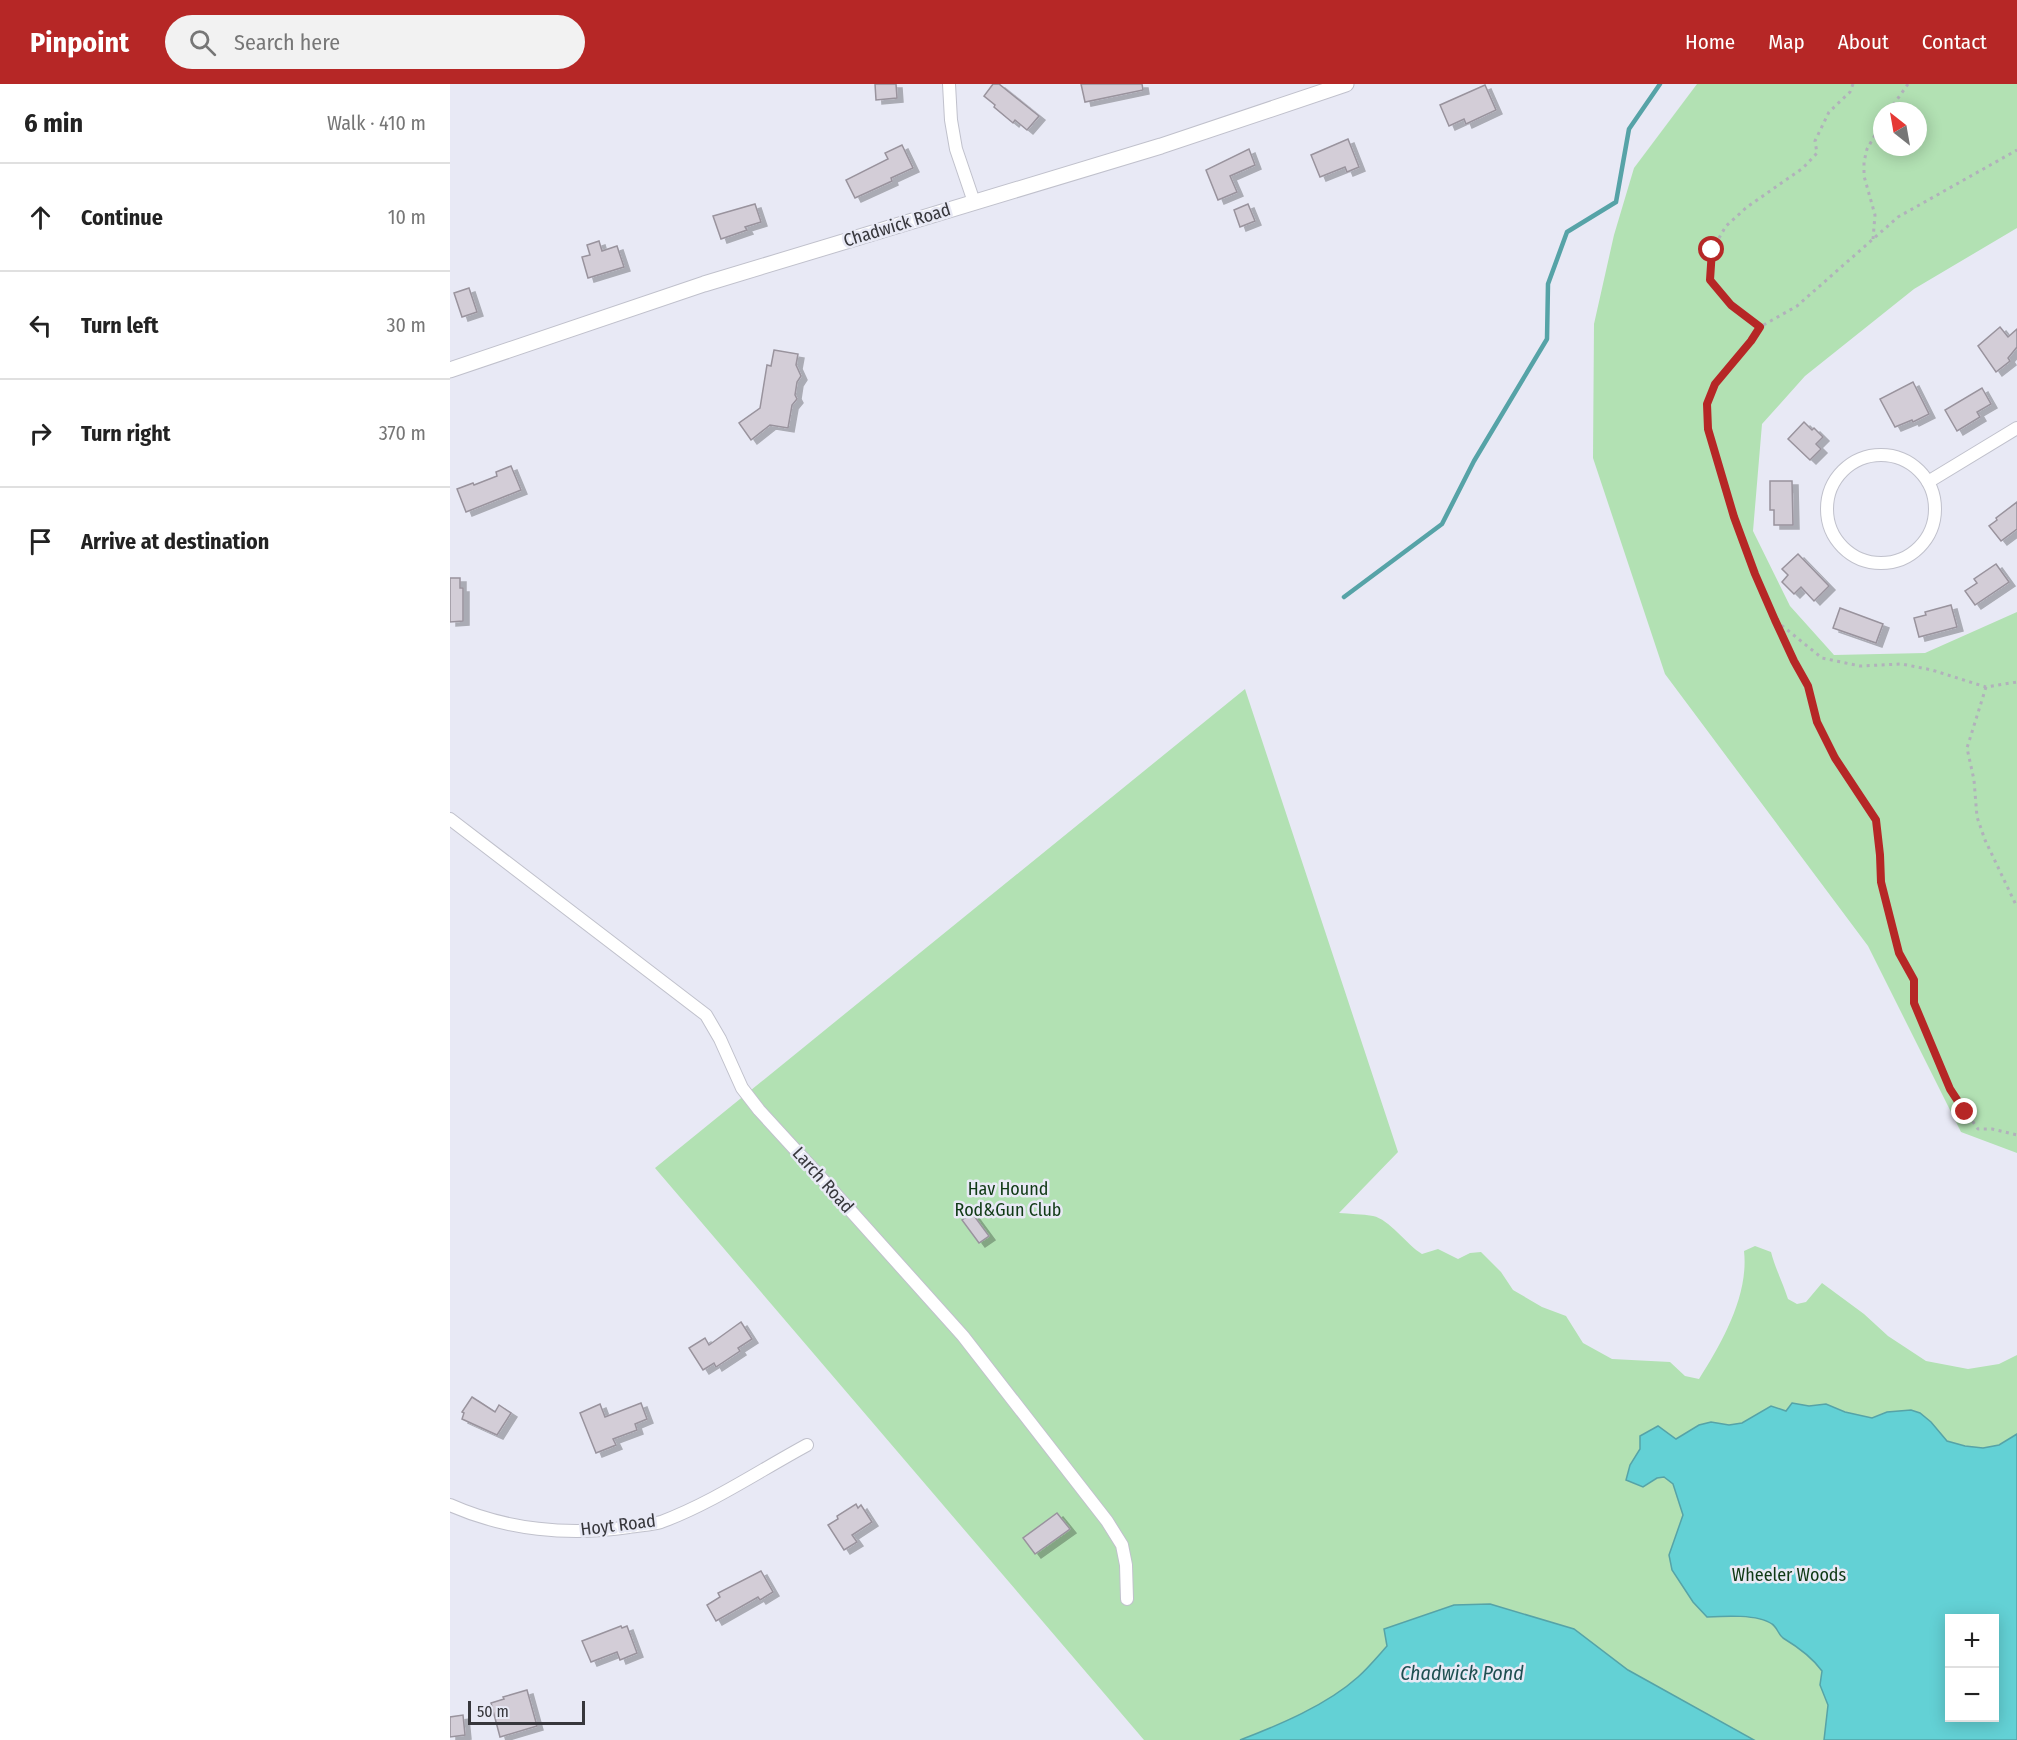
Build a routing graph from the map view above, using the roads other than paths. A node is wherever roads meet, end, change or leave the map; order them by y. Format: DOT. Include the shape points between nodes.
graph roads {
  1 [pos="949,84"];
  2 [pos="1346,84"];
  3 [pos="974,202"];
  4 [pos="450,370"];
  5 [pos="2017,428"];
  6 [pos="1928,482"];
  7 [pos="450,819"];
  8 [pos="807,1445"];
  9 [pos="450,1505"];
  10 [pos="1127,1599"];
  1 -- 3 [label="street" via="956,149"];
  2 -- 3 [label="street, Chadwick Road" via="1161,146"];
  3 -- 4 [label="street, Chadwick Road" via="704,284"];
  5 -- 6 [label="street"];
  6 -- 6 [label="street" via="1904,460 1881,455 1859,459 1841,473 1829,492 1827,514 1834,536 1858,559 1880,564 1903,559 1921,546 1933,526 1935,504"];
  7 -- 10 [label="street, Larch Road" via="706,1015 742,1088 759,1110 963,1336 1107,1521 1122,1545"];
  8 -- 9 [label="street, Hoyt Road" via="705,1502 659,1522 603,1531 561,1531 475,1516"];
}
